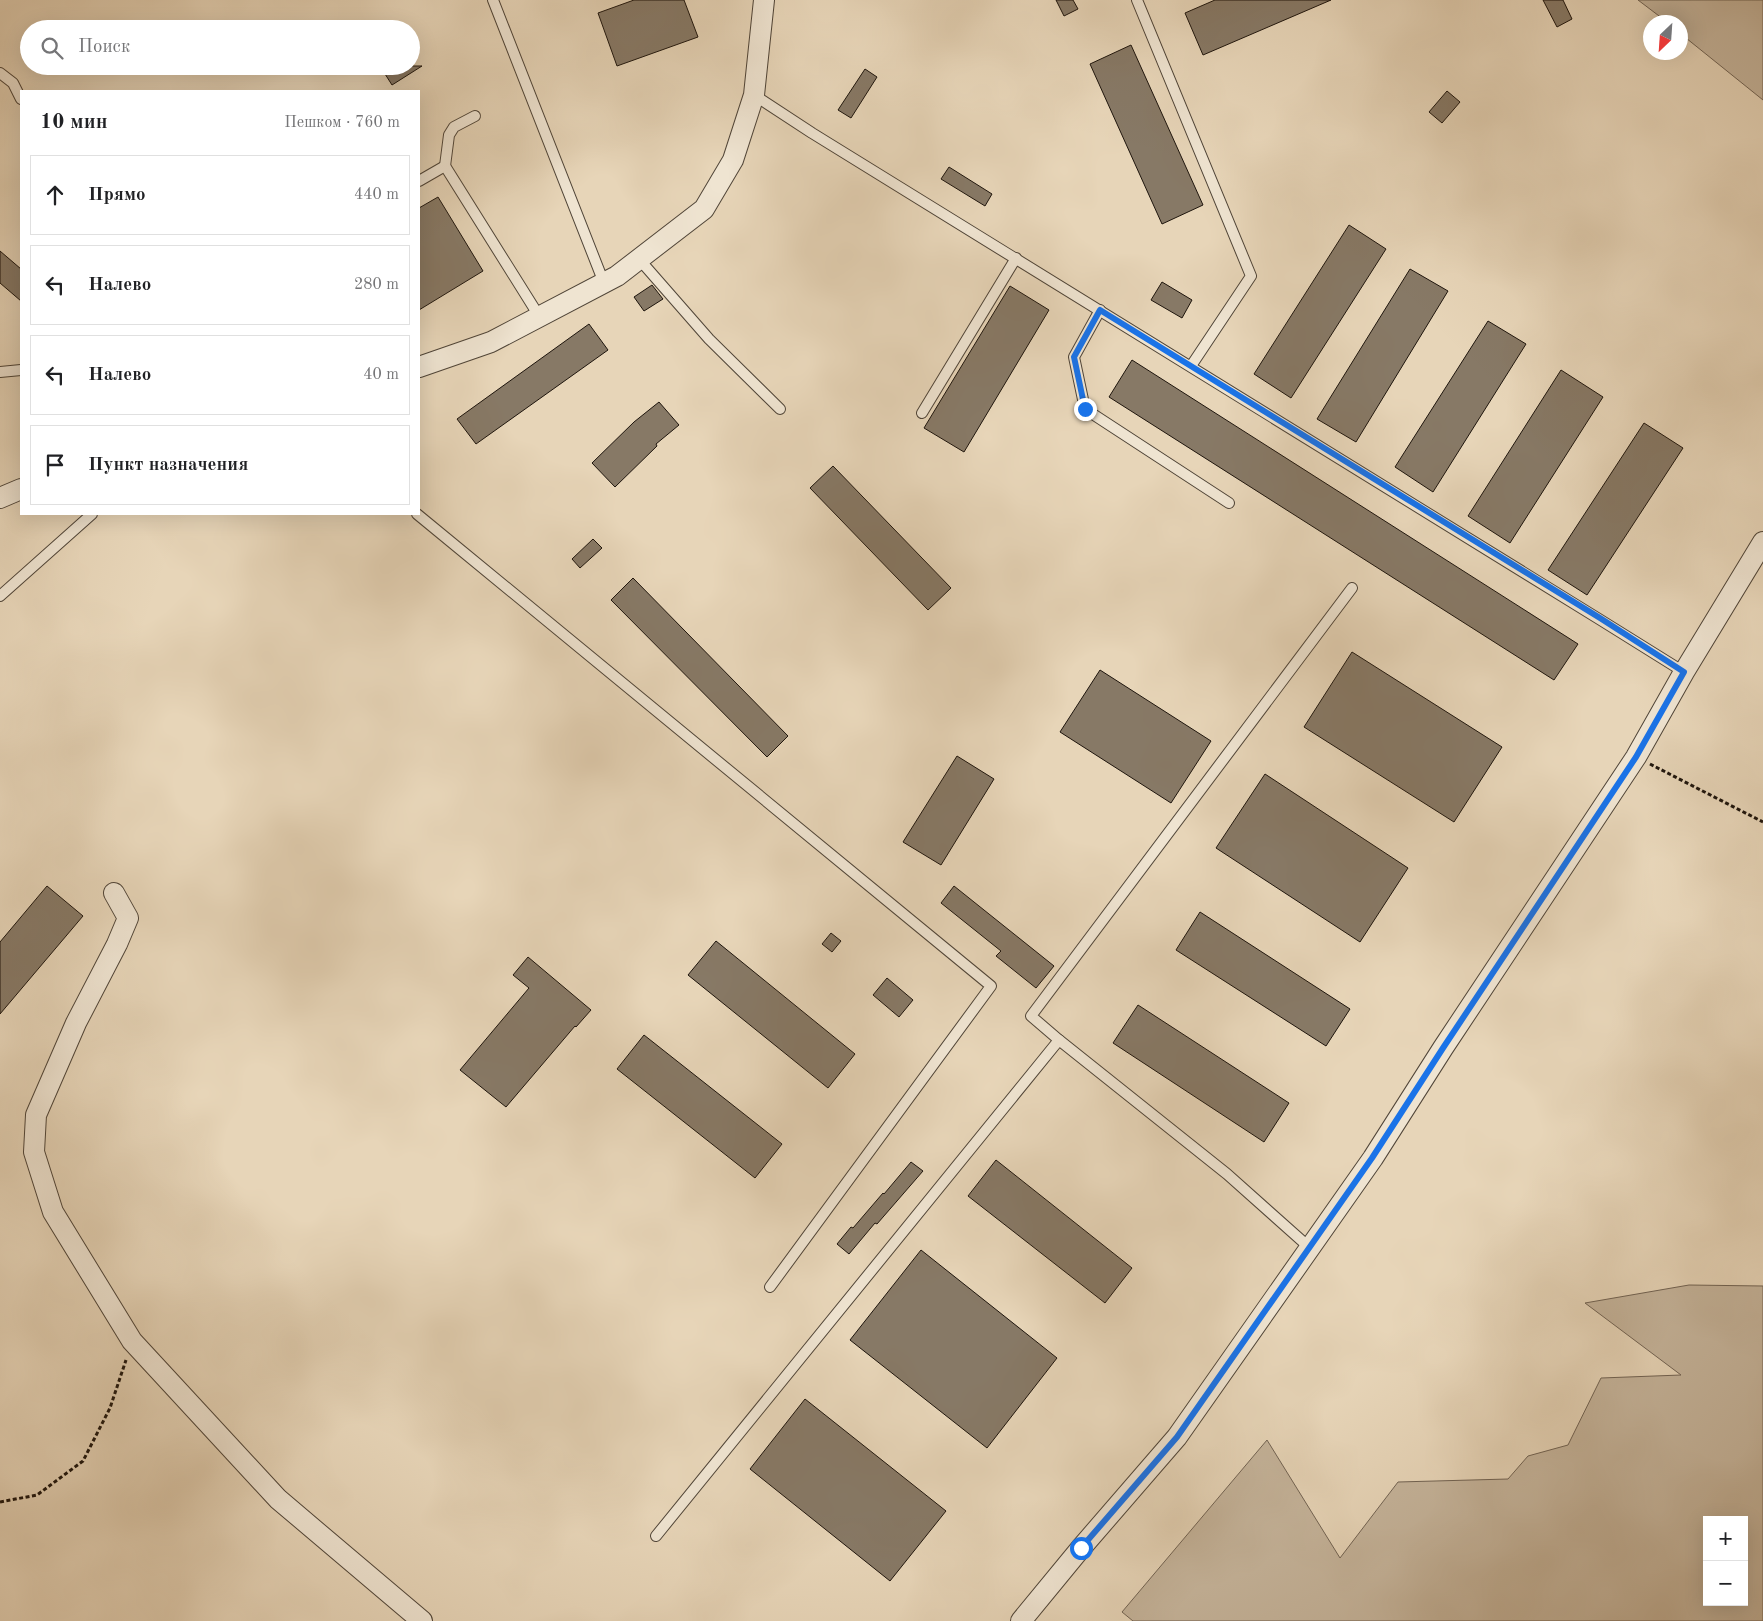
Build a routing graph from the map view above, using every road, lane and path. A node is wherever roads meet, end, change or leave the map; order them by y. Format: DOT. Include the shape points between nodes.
graph roads {
  1 [pos="494,0"];
  2 [pos="764,0"];
  3 [pos="1137,0"];
  4 [pos="0,73"];
  5 [pos="754,95"];
  6 [pos="20,97"];
  7 [pos="475,116"];
  8 [pos="445,166"];
  9 [pos="420,180"];
  10 [pos="1016,258"];
  11 [pos="639,259"];
  12 [pos="604,283"];
  13 [pos="1100,310"];
  14 [pos="540,316"];
  15 [pos="1191,366"];
  16 [pos="420,367"];
  17 [pos="20,370"];
  18 [pos="0,372"];
  19 [pos="780,409"];
  20 [pos="922,413"];
  21 [pos="20,489"];
  22 [pos="0,498"];
  23 [pos="1230,503"];
  24 [pos="91,515"];
  25 [pos="418,515"];
  26 [pos="1763,542"];
  27 [pos="1352,588"];
  28 [pos="0,596"];
  29 [pos="1684,672"];
  30 [pos="1636,757"];
  31 [pos="1763,822"];
  32 [pos="114,893"];
  33 [pos="1059,1040"];
  34 [pos="1310,1248"];
  35 [pos="770,1287"];
  36 [pos="132,1341"];
  37 [pos="0,1502"];
  38 [pos="656,1536"];
  39 [pos="422,1621"];
  40 [pos="1021,1621"];
  1 -- 12 [label="lane"];
  2 -- 5 [label="street"];
  3 -- 15 [label="lane" via="1251,276"];
  4 -- 6 [label="lane" via="13,83"];
  5 -- 10 [label="lane"];
  5 -- 11 [label="street" via="732,160 704,209"];
  7 -- 8 [label="lane" via="454,127"];
  8 -- 9 [label="lane"];
  8 -- 14 [label="lane"];
  10 -- 13 [label="lane"];
  10 -- 20 [label="lane"];
  11 -- 12 [label="street"];
  11 -- 19 [label="lane" via="709,340"];
  12 -- 14 [label="street"];
  13 -- 15 [label="lane"];
  13 -- 23 [label="lane" via="1074,357 1085,409"];
  14 -- 16 [label="street" via="491,342"];
  15 -- 29 [label="lane"];
  17 -- 18 [label="lane"];
  21 -- 22 [label="street"];
  24 -- 28 [label="lane"];
  25 -- 35 [label="lane" via="991,986"];
  26 -- 29 [label="street"];
  27 -- 33 [label="lane" via="1031,1016"];
  29 -- 30 [label="street"];
  30 -- 31 [label="path"];
  30 -- 34 [label="street"];
  32 -- 36 [label="street" via="128,918 76,1023 36,1115 34,1152 53,1212"];
  33 -- 34 [label="lane" via="1227,1174"];
  33 -- 38 [label="lane"];
  34 -- 40 [label="street" via="1177,1437"];
  36 -- 37 [label="path" via="110,1408 83,1460 37,1495"];
  36 -- 39 [label="street" via="278,1499"];
}
